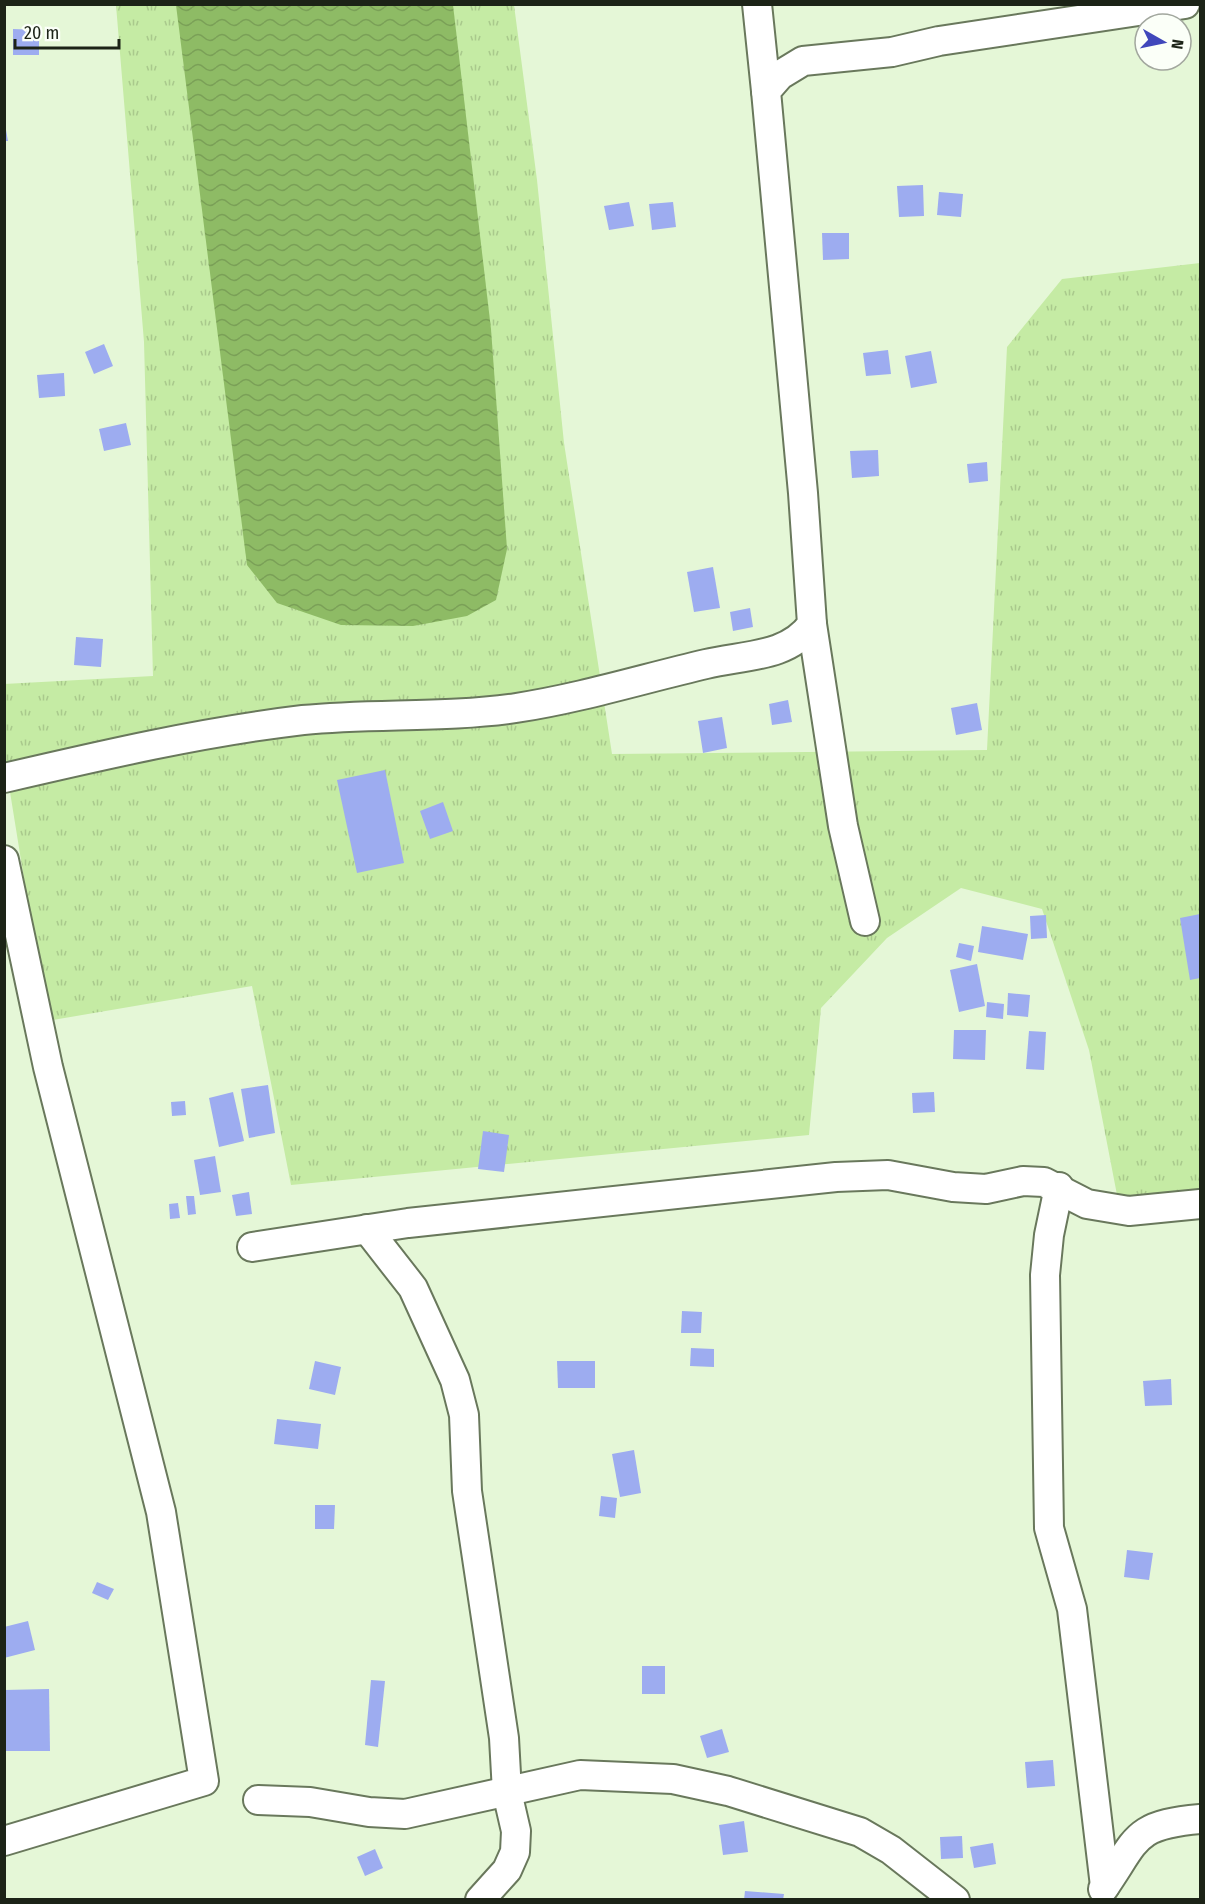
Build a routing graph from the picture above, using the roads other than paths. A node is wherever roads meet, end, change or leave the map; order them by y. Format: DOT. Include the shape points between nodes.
graph roads {
  1 [pos="757,4"];
  2 [pos="1185,4"];
  3 [pos="766,91"];
  4 [pos="812,624"];
  5 [pos="4,778"];
  6 [pos="4,860"];
  7 [pos="865,921"];
  8 [pos="1059,1187"];
  9 [pos="1200,1204"];
  10 [pos="367,1229"];
  11 [pos="252,1247"];
  12 [pos="507,1792"];
  13 [pos="258,1800"];
  14 [pos="1200,1819"];
  15 [pos="4,1841"];
  16 [pos="1100,1893"];
  17 [pos="937,1895"];
  18 [pos="480,1899"];
  1 -- 3 [label="street"];
  2 -- 3 [label="street" via="939,41 892,52 803,61 780,75"];
  3 -- 4 [label="street"];
  4 -- 5 [label="street" via="803,637 784,648 603,692 513,708 303,720 142,746"];
  4 -- 7 [label="street" via="843,826"];
  6 -- 15 [label="street" via="48,1067 160,1512 204,1781"];
  8 -- 9 [label="street" via="1087,1204 1129,1211"];
  8 -- 10 [label="street" via="1023,1181 986,1189 888,1175 836,1177"];
  8 -- 16 [label="street" via="1045,1275 1049,1528 1072,1609"];
  10 -- 11 [label="street"];
  10 -- 12 [label="street" via="413,1288 455,1380 464,1415 467,1491 504,1738"];
  12 -- 13 [label="street" via="405,1814"];
  12 -- 17 [label="street" via="580,1775 674,1779 728,1791 860,1832 900,1857"];
  12 -- 18 [label="street" via="514,1814 515,1852 507,1870"];
  14 -- 16 [label="street" via="1148,1830 1132,1842"];
}
